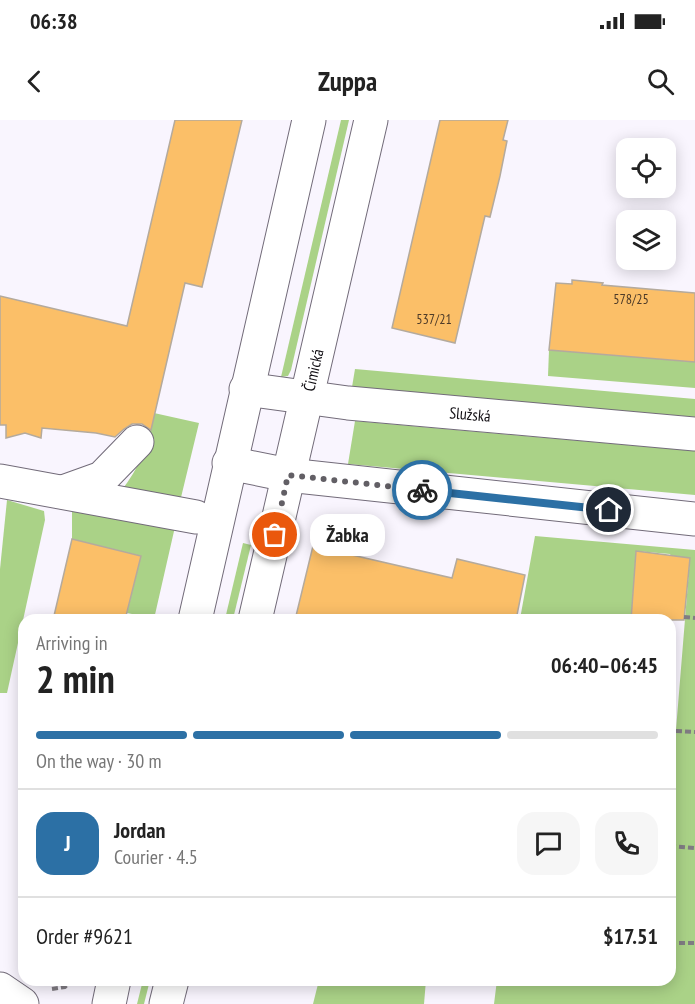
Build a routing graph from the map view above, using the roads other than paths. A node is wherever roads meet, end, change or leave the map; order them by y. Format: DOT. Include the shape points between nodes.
graph roads {
  1 [pos="309,120"];
  2 [pos="371,120"];
  3 [pos="246,389"];
  4 [pos="306,398"];
  5 [pos="695,434"];
  6 [pos="137,442"];
  7 [pos="230,463"];
  8 [pos="288,475"];
  9 [pos="0,481"];
  10 [pos="63,492"];
  11 [pos="196,518"];
  12 [pos="695,519"];
  13 [pos="196,614"];
  14 [pos="256,614"];
  15 [pos="113,986"];
  16 [pos="170,986"];
  17 [pos="0,989"];
  18 [pos="22,1004"];
  19 [pos="109,1004"];
  20 [pos="166,1004"];
  1 -- 3 [label="street"];
  2 -- 4 [label="street, Čimická"];
  3 -- 4 [label="street, Služská"];
  3 -- 7 [label="street"];
  4 -- 5 [label="street, Služská"];
  4 -- 8 [label="street, Čimická"];
  6 -- 10 [label="street" via="102,478"];
  7 -- 8 [label="street"];
  7 -- 13 [label="street"];
  8 -- 12 [label="street" via="566,518"];
  8 -- 14 [label="street, Čimická"];
  9 -- 10 [label="street"];
  10 -- 11 [label="street"];
  15 -- 19 [label="street"];
  16 -- 20 [label="street"];
  17 -- 18 [label="street"];
}
